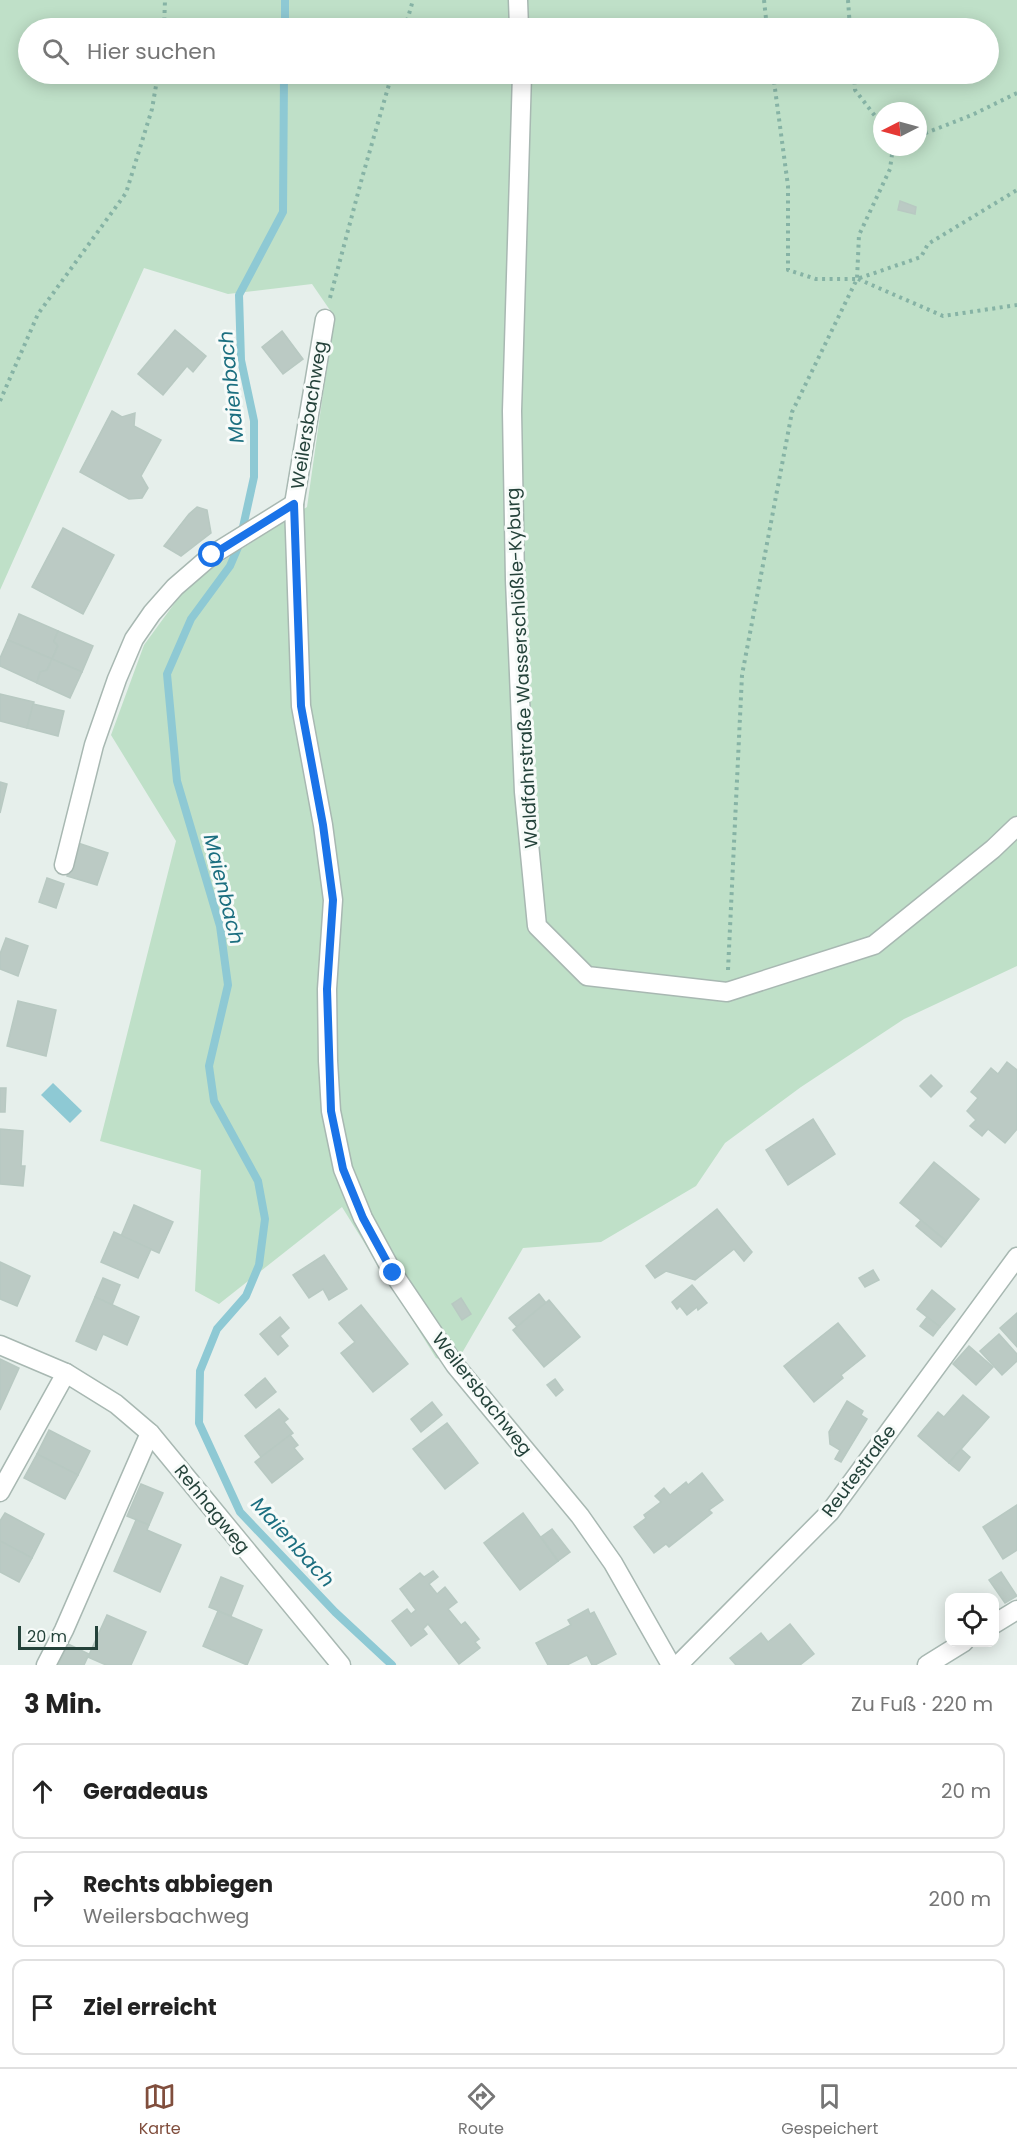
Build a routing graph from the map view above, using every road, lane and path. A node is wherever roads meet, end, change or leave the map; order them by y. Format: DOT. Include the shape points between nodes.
graph roads {
  1 [pos="165,0"];
  2 [pos="413,0"];
  3 [pos="518,0"];
  4 [pos="764,0"];
  5 [pos="848,0"];
  6 [pos="164,18"];
  7 [pos="408,18"];
  8 [pos="519,18"];
  9 [pos="766,18"];
  10 [pos="849,18"];
  11 [pos="156,84"];
  12 [pos="389,84"];
  13 [pos="522,84"];
  14 [pos="774,84"];
  15 [pos="855,84"];
  16 [pos="1017,93"];
  17 [pos="873,113"];
  18 [pos="927,132"];
  19 [pos="892,156"];
  20 [pos="1017,190"];
  21 [pos="857,279"];
  22 [pos="1017,305"];
  23 [pos="325,319"];
  24 [pos="0,401"];
  25 [pos="294,504"];
  26 [pos="1017,826"];
  27 [pos="64,865"];
  28 [pos="727,992"];
  29 [pos="1017,1257"];
  30 [pos="0,1345"];
  31 [pos="66,1373"];
  32 [pos="150,1433"];
  33 [pos="0,1492"];
  34 [pos="1017,1610"];
  35 [pos="999,1621"];
  36 [pos="956,1647"];
  37 [pos="46,1665"];
  38 [pos="341,1665"];
  39 [pos="671,1665"];
  40 [pos="678,1665"];
  41 [pos="927,1665"];
  1 -- 6 [label="path"];
  2 -- 7 [label="path"];
  3 -- 8 [label="street"];
  4 -- 9 [label="path"];
  5 -- 10 [label="path"];
  11 -- 24 [label="path" via="126,193 38,314"];
  12 -- 23 [label="path"];
  13 -- 28 [label="street, Waldfahrstraße Wasserschlößle-Kyburg" via="512,411 514,546 524,792 537,926 587,976"];
  14 -- 21 [label="path" via="788,186 788,270 816,279"];
  15 -- 17 [label="path"];
  16 -- 18 [label="path"];
  19 -- 21 [label="path" via="890,170 859,235"];
  20 -- 21 [label="path" via="928,243 921,257"];
  21 -- 22 [label="path" via="943,316"];
  21 -- 28 [label="path" via="792,412 742,675"];
  23 -- 25 [label="street, Weilersbachweg"];
  25 -- 27 [label="street" via="212,555 182,580 134,639 94,745"];
  25 -- 39 [label="street, Weilersbachweg" via="301,706 333,900 327,989 328,1061 331,1111 343,1169 363,1218 399,1282 455,1365 580,1516 613,1563"];
  26 -- 28 [label="street, Waldfahrstraße Wasserschlößle-Kyburg" via="873,945"];
  29 -- 40 [label="street, Reutestraße" via="830,1512"];
  30 -- 31 [label="street, Rehhagweg"];
  31 -- 32 [label="street, Rehhagweg" via="116,1404"];
  31 -- 33 [label="street"];
  32 -- 37 [label="street"];
  32 -- 38 [label="street, Rehhagweg"];
  34 -- 35 [label="street"];
  36 -- 41 [label="street"];
}
